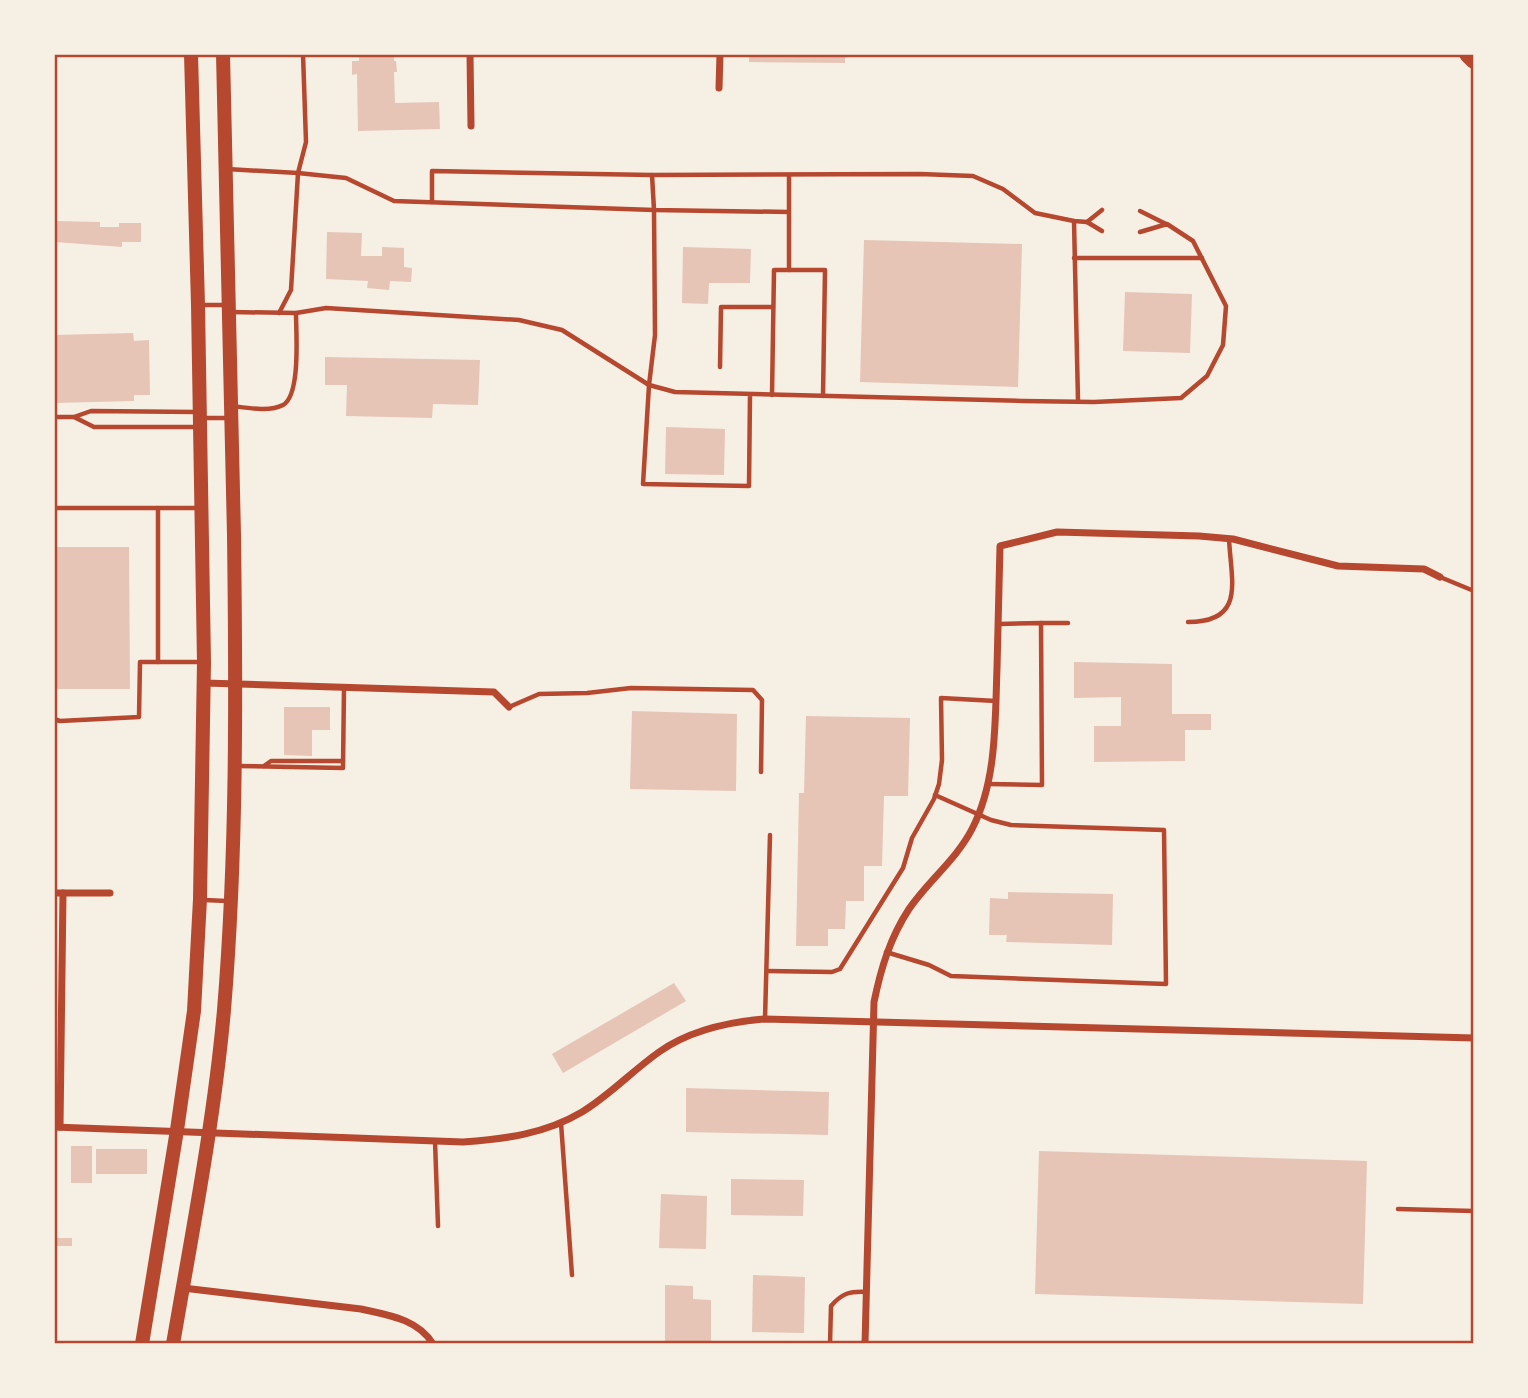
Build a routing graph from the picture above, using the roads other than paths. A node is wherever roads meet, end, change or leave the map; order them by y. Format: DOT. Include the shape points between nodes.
graph roads {
  1 [pos="191,54"];
  2 [pos="223,54"];
  3 [pos="303,54"];
  4 [pos="470,54"];
  5 [pos="720,54"];
  6 [pos="1468,54"];
  7 [pos="1474,60"];
  8 [pos="719,88"];
  9 [pos="471,126"];
  10 [pos="226,169"];
  11 [pos="298,173"];
  12 [pos="652,175"];
  13 [pos="789,176"];
  14 [pos="432,203"];
  15 [pos="654,210"];
  16 [pos="1102,211"];
  17 [pos="1140,211"];
  18 [pos="789,212"];
  19 [pos="1074,221"];
  20 [pos="1087,222"];
  21 [pos="1167,224"];
  22 [pos="1102,231"];
  23 [pos="1140,232"];
  24 [pos="1074,258"];
  25 [pos="1202,258"];
  26 [pos="789,270"];
  27 [pos="198,305"];
  28 [pos="773,307"];
  29 [pos="230,308"];
  30 [pos="279,313"];
  31 [pos="296,313"];
  32 [pos="720,367"];
  33 [pos="649,385"];
  34 [pos="750,394"];
  35 [pos="772,395"];
  36 [pos="823,396"];
  37 [pos="1078,401"];
  38 [pos="232,412"];
  39 [pos="54,417"];
  40 [pos="74,418"];
  41 [pos="200,419"];
  42 [pos="54,508"];
  43 [pos="158,508"];
  44 [pos="202,508"];
  45 [pos="1228,538"];
  46 [pos="1440,577"];
  47 [pos="1474,591"];
  48 [pos="1188,622"];
  49 [pos="1068,623"];
  50 [pos="998,624"];
  51 [pos="1041,624"];
  52 [pos="158,662"];
  53 [pos="204,662"];
  54 [pos="204,683"];
  55 [pos="236,684"];
  56 [pos="344,687"];
  57 [pos="996,701"];
  58 [pos="509,707"];
  59 [pos="54,719"];
  60 [pos="233,766"];
  61 [pos="761,772"];
  62 [pos="987,784"];
  63 [pos="935,795"];
  64 [pos="978,814"];
  65 [pos="769,835"];
  66 [pos="59,893"];
  67 [pos="110,893"];
  68 [pos="200,899"];
  69 [pos="232,901"];
  70 [pos="886,952"];
  71 [pos="766,971"];
  72 [pos="765,1019"];
  73 [pos="873,1020"];
  74 [pos="1474,1038"];
  75 [pos="561,1122"];
  76 [pos="57,1127"];
  77 [pos="177,1130"];
  78 [pos="209,1132"];
  79 [pos="435,1141"];
  80 [pos="1398,1209"];
  81 [pos="1474,1212"];
  82 [pos="438,1226"];
  83 [pos="572,1275"];
  84 [pos="182,1288"];
  85 [pos="867,1292"];
  86 [pos="142,1344"];
  87 [pos="173,1344"];
  88 [pos="433,1344"];
  89 [pos="830,1344"];
  90 [pos="865,1344"];
  1 -- 27 [label="main road"];
  2 -- 10 [label="main road"];
  3 -- 11 [label="lane" via="306,142"];
  4 -- 9 [label="street"];
  5 -- 8 [label="street"];
  6 -- 7 [label="highway"];
  10 -- 11 [label="lane"];
  10 -- 29 [label="main road"];
  11 -- 14 [label="lane" via="346,178 394,201"];
  11 -- 30 [label="lane" via="291,290"];
  12 -- 13 [label="lane"];
  12 -- 14 [label="lane" via="432,171"];
  12 -- 15 [label="lane"];
  13 -- 18 [label="lane"];
  13 -- 19 [label="lane" via="973,176 1003,189 1035,213"];
  14 -- 15 [label="lane"];
  15 -- 18 [label="lane"];
  15 -- 33 [label="lane" via="655,335"];
  16 -- 20 [label="lane"];
  17 -- 21 [label="lane"];
  18 -- 26 [label="lane"];
  19 -- 20 [label="lane"];
  19 -- 24 [label="lane"];
  20 -- 22 [label="lane"];
  21 -- 23 [label="lane"];
  21 -- 25 [label="lane" via="1193,241"];
  24 -- 25 [label="lane"];
  24 -- 37 [label="lane"];
  25 -- 37 [label="lane" via="1226,306 1223,345 1207,376 1181,398"];
  26 -- 28 [label="lane" via="774,270"];
  26 -- 36 [label="lane" via="825,270"];
  27 -- 29 [label="lane"];
  27 -- 41 [label="main road"];
  28 -- 32 [label="lane" via="721,307"];
  28 -- 35 [label="lane"];
  29 -- 30 [label="lane"];
  29 -- 38 [label="main road"];
  30 -- 31 [label="lane"];
  31 -- 33 [label="lane" via="326,308 519,320 562,330"];
  31 -- 38 [label="lane" via="295,380 287,402"];
  33 -- 34 [label="lane" via="675,393"];
  33 -- 34 [label="lane" via="643,485 748,486"];
  34 -- 35 [label="lane"];
  35 -- 36 [label="lane"];
  36 -- 37 [label="lane"];
  38 -- 41 [label="lane"];
  38 -- 55 [label="main road"];
  39 -- 40 [label="lane"];
  40 -- 41 [label="lane" via="91,411"];
  40 -- 41 [label="lane" via="94,427"];
  41 -- 44 [label="main road"];
  42 -- 43 [label="lane"];
  43 -- 44 [label="lane"];
  43 -- 52 [label="lane"];
  44 -- 53 [label="main road"];
  45 -- 46 [label="street" via="1338,566 1424,569"];
  45 -- 48 [label="lane" via="1232,597 1215,619"];
  45 -- 50 [label="street" via="1057,532 1000,546"];
  46 -- 47 [label="lane"];
  49 -- 51 [label="lane"];
  50 -- 51 [label="lane"];
  50 -- 57 [label="street"];
  51 -- 62 [label="lane" via="1042,785"];
  52 -- 53 [label="lane"];
  52 -- 59 [label="lane" via="140,662 139,717"];
  53 -- 54 [label="main road"];
  54 -- 55 [label="street"];
  54 -- 68 [label="main road"];
  55 -- 56 [label="street"];
  55 -- 60 [label="main road"];
  56 -- 58 [label="street" via="494,692"];
  56 -- 60 [label="lane" via="343,768"];
  57 -- 62 [label="street"];
  57 -- 63 [label="lane" via="942,698 942,760"];
  58 -- 61 [label="lane" via="539,694 631,688 753,690 762,699"];
  60 -- 69 [label="main road"];
  62 -- 64 [label="street"];
  63 -- 64 [label="lane"];
  63 -- 71 [label="lane" via="912,838 903,868 840,969"];
  64 -- 70 [label="street" via="962,845 910,907"];
  64 -- 70 [label="lane" via="1011,825 1164,830 1166,984 951,976"];
  65 -- 71 [label="lane"];
  66 -- 67 [label="street"];
  66 -- 76 [label="street"];
  68 -- 69 [label="lane"];
  68 -- 77 [label="main road" via="194,1012"];
  69 -- 78 [label="main road"];
  70 -- 73 [label="street"];
  71 -- 72 [label="lane"];
  72 -- 73 [label="street"];
  72 -- 75 [label="street" via="727,1024 673,1043 596,1103"];
  73 -- 74 [label="street"];
  73 -- 85 [label="street"];
  75 -- 79 [label="street" via="509,1138"];
  75 -- 83 [label="lane"];
  76 -- 77 [label="street"];
  77 -- 78 [label="street"];
  77 -- 86 [label="main road"];
  78 -- 79 [label="street"];
  78 -- 84 [label="main road"];
  79 -- 82 [label="lane"];
  80 -- 81 [label="lane"];
  84 -- 87 [label="main road"];
  84 -- 88 [label="street" via="361,1309 405,1321 426,1333"];
  85 -- 89 [label="lane" via="850,1292 831,1306"];
  85 -- 90 [label="street"];
}
